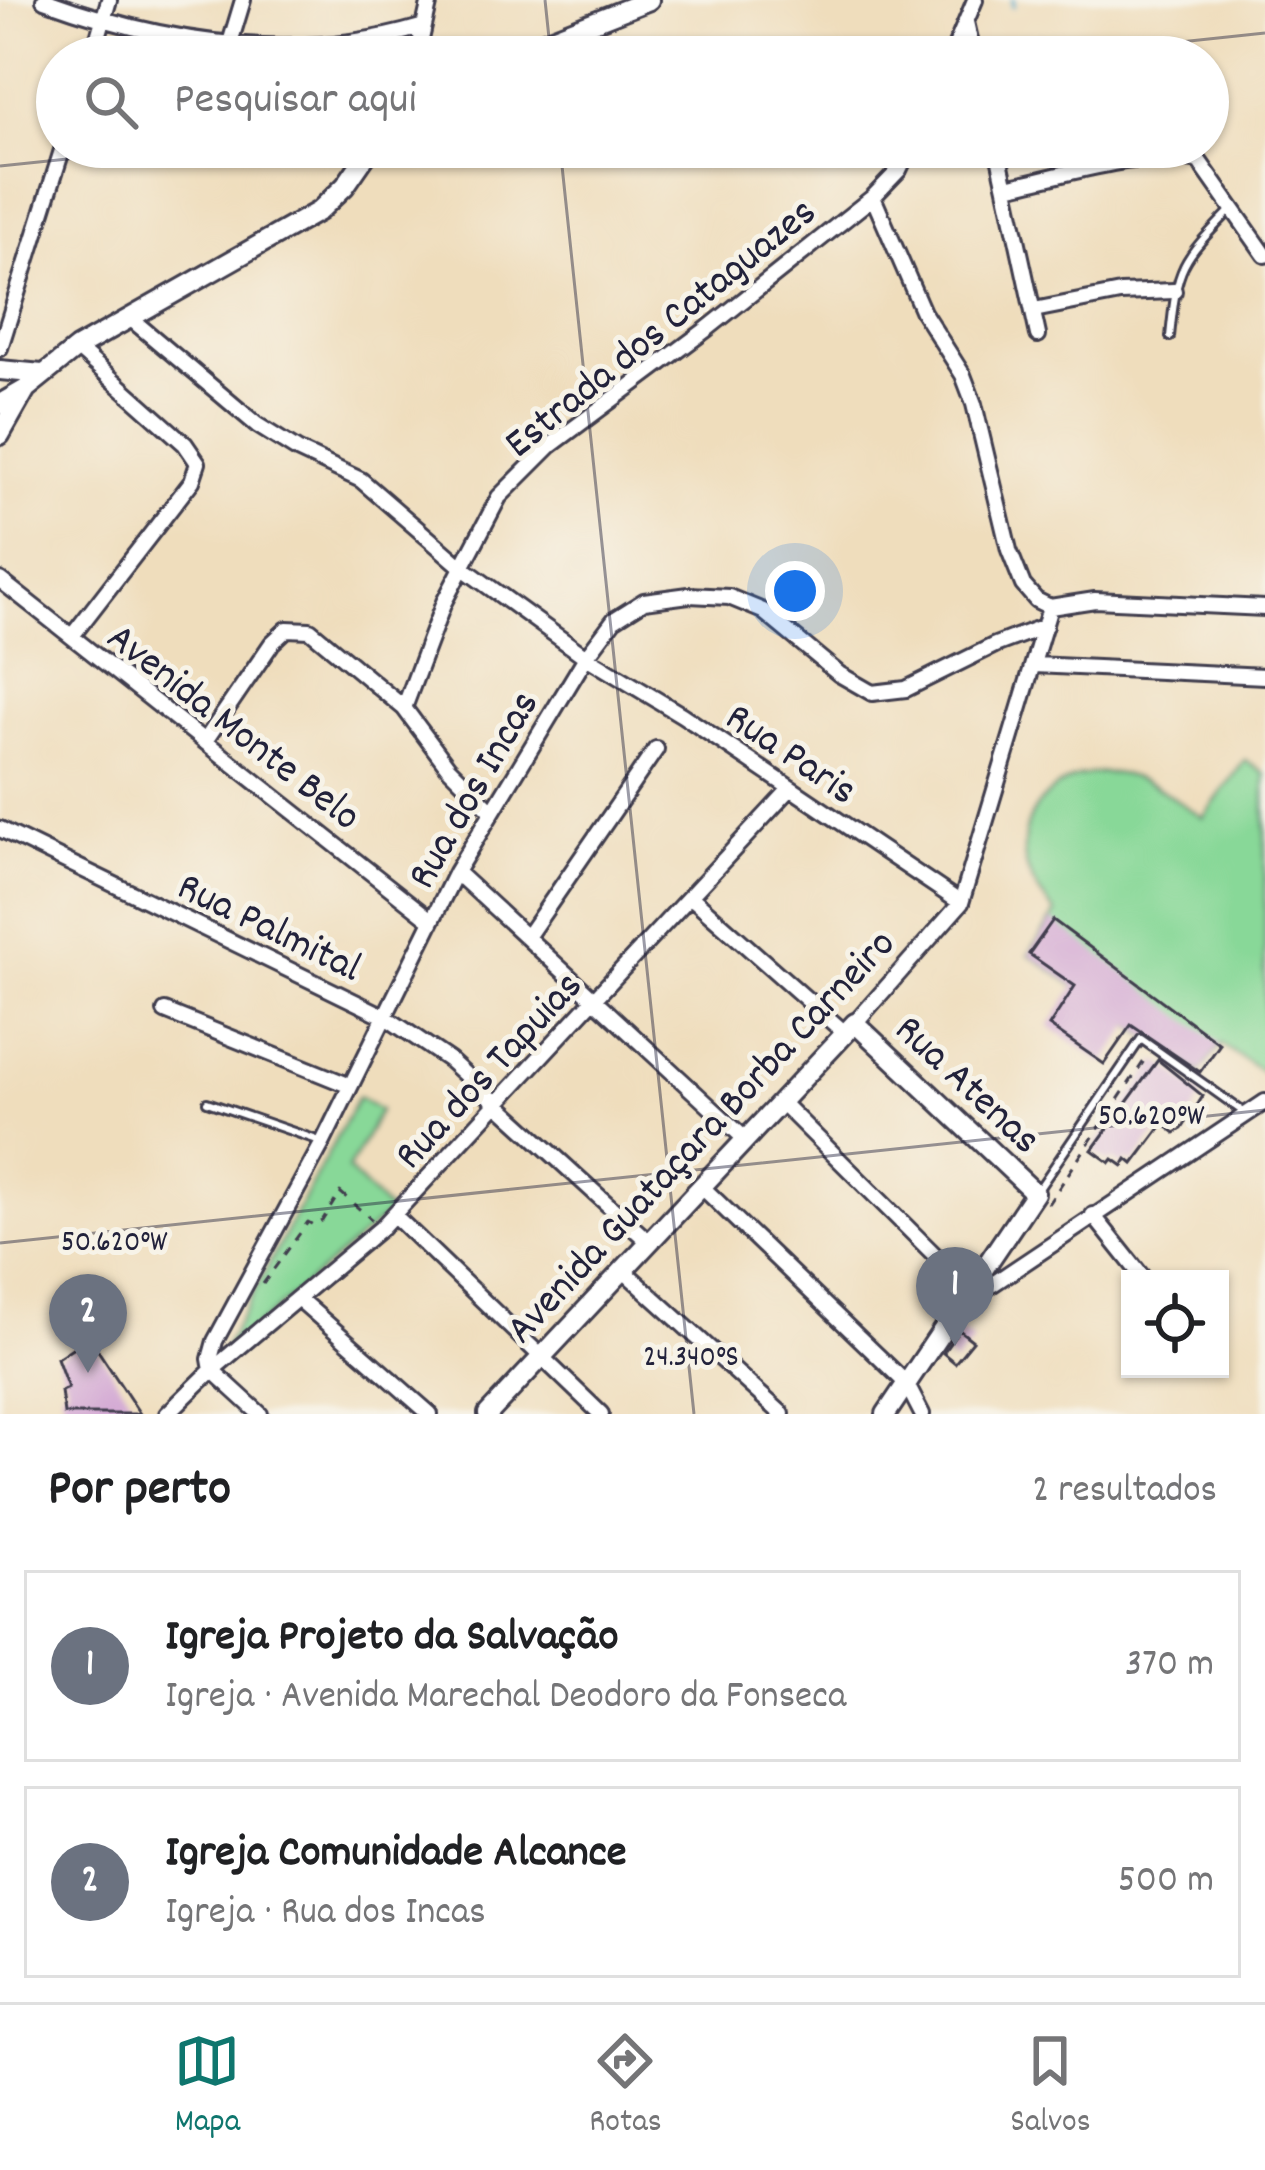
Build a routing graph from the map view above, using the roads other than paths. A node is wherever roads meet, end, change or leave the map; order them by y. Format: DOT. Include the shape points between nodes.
graph roads {
  1 [pos="44,0"];
  2 [pos="109,0"];
  3 [pos="243,0"];
  4 [pos="430,0"];
  5 [pos="649,0"];
  6 [pos="975,0"];
  7 [pos="103,22"];
  8 [pos="966,22"];
  9 [pos="421,27"];
  10 [pos="99,36"];
  11 [pos="165,36"];
  12 [pos="232,36"];
  13 [pos="386,36"];
  14 [pos="420,36"];
  15 [pos="557,36"];
  16 [pos="960,36"];
  17 [pos="969,36"];
  18 [pos="56,168"];
  19 [pos="357,168"];
  20 [pos="900,168"];
  21 [pos="1002,168"];
  22 [pos="1099,168"];
  23 [pos="1204,168"];
  24 [pos="1006,187"];
  25 [pos="873,196"];
  26 [pos="1233,208"];
  27 [pos="1265,255"];
  28 [pos="1174,291"];
  29 [pos="1034,310"];
  30 [pos="130,318"];
  31 [pos="1038,335"];
  32 [pos="1170,337"];
  33 [pos="0,348"];
  34 [pos="77,348"];
  35 [pos="0,370"];
  36 [pos="42,374"];
  37 [pos="26,388"];
  38 [pos="0,404"];
  39 [pos="0,435"];
  40 [pos="463,568"];
  41 [pos="0,580"];
  42 [pos="1050,607"];
  43 [pos="1265,608"];
  44 [pos="1046,626"];
  45 [pos="72,636"];
  46 [pos="586,657"];
  47 [pos="1035,664"];
  48 [pos="1265,676"];
  49 [pos="404,709"];
  50 [pos="205,741"];
  51 [pos="656,749"];
  52 [pos="789,790"];
  53 [pos="492,811"];
  54 [pos="0,829"];
  55 [pos="456,872"];
  56 [pos="691,897"];
  57 [pos="962,903"];
  58 [pos="430,920"];
  59 [pos="527,937"];
  60 [pos="594,1002"];
  61 [pos="165,1011"];
  62 [pos="384,1016"];
  63 [pos="850,1028"];
  64 [pos="348,1085"];
  65 [pos="208,1102"];
  66 [pos="781,1102"];
  67 [pos="1265,1102"];
  68 [pos="496,1105"];
  69 [pos="1246,1114"];
  70 [pos="745,1139"];
  71 [pos="323,1142"];
  72 [pos="701,1186"];
  73 [pos="1041,1201"];
  74 [pos="394,1215"];
  75 [pos="1094,1215"];
  76 [pos="650,1243"];
  77 [pos="1137,1270"];
  78 [pos="624,1271"];
  79 [pos="968,1288"];
  80 [pos="299,1299"];
  81 [pos="953,1310"];
  82 [pos="541,1355"];
  83 [pos="212,1370"];
  84 [pos="906,1383"];
  85 [pos="166,1414"];
  86 [pos="260,1414"];
  87 [pos="430,1414"];
  88 [pos="488,1414"];
  89 [pos="601,1414"];
  90 [pos="782,1414"];
  91 [pos="886,1414"];
  92 [pos="922,1414"];
  1 -- 7 [label="street"];
  2 -- 7 [label="street"];
  3 -- 12 [label="street"];
  4 -- 9 [label="street"];
  5 -- 15 [label="street"];
  6 -- 8 [label="street"];
  7 -- 10 [label="street"];
  7 -- 11 [label="street"];
  8 -- 16 [label="street"];
  8 -- 17 [label="street"];
  9 -- 13 [label="street"];
  9 -- 14 [label="street"];
  18 -- 33 [label="street"];
  19 -- 30 [label="street" via="319,211"];
  20 -- 25 [label="street, Estrada dos Cataguazes"];
  21 -- 24 [label="street"];
  22 -- 24 [label="street"];
  23 -- 26 [label="street"];
  24 -- 29 [label="street"];
  25 -- 40 [label="street, Estrada dos Cataguazes" via="550,446 499,497"];
  25 -- 42 [label="street" via="923,312 963,375 1024,585"];
  26 -- 27 [label="street"];
  26 -- 28 [label="lane" via="1186,255"];
  28 -- 29 [label="street"];
  28 -- 32 [label="lane"];
  29 -- 31 [label="street"];
  30 -- 34 [label="street"];
  30 -- 40 [label="street, Rua Paris" via="257,424 361,479"];
  34 -- 36 [label="street"];
  34 -- 45 [label="street" via="198,463"];
  35 -- 36 [label="street"];
  36 -- 37 [label="street"];
  37 -- 38 [label="street"];
  37 -- 39 [label="street"];
  40 -- 46 [label="street, Rua Paris"];
  40 -- 49 [label="street, Estrada dos Cataguazes"];
  41 -- 45 [label="street, Avenida Monte Belo"];
  42 -- 43 [label="street" via="1095,600"];
  42 -- 44 [label="street"];
  44 -- 46 [label="street, Rua dos Incas" via="906,688 872,693 764,611 729,597 644,601 614,620"];
  44 -- 47 [label="street"];
  45 -- 50 [label="street, Avenida Monte Belo"];
  46 -- 52 [label="street, Rua Paris"];
  46 -- 53 [label="street, Rua dos Incas"];
  47 -- 48 [label="street"];
  47 -- 57 [label="street"];
  49 -- 50 [label="street" via="310,631 287,629"];
  49 -- 53 [label="street"];
  50 -- 58 [label="street, Avenida Monte Belo"];
  51 -- 59 [label="street"];
  52 -- 56 [label="street, Rua dos Tapuias"];
  52 -- 57 [label="street, Rua Paris"];
  53 -- 55 [label="street, Rua dos Incas"];
  54 -- 62 [label="street, Rua Palmital"];
  55 -- 58 [label="street, Rua dos Incas"];
  55 -- 59 [label="street"];
  56 -- 60 [label="street, Rua dos Tapuias"];
  56 -- 63 [label="street"];
  57 -- 63 [label="street, Avenida Guataçara Borba Carneiro"];
  58 -- 62 [label="street, Rua dos Incas"];
  59 -- 60 [label="street"];
  60 -- 68 [label="street, Rua dos Tapuias"];
  60 -- 70 [label="street"];
  61 -- 64 [label="street"];
  62 -- 64 [label="street, Rua dos Incas"];
  62 -- 68 [label="street, Rua Palmital" via="438,1051"];
  63 -- 66 [label="street, Avenida Guataçara Borba Carneiro"];
  63 -- 73 [label="street, Rua Atenas"];
  64 -- 71 [label="street, Rua dos Incas"];
  65 -- 71 [label="lane"];
  66 -- 70 [label="street, Avenida Guataçara Borba Carneiro"];
  66 -- 79 [label="street"];
  67 -- 69 [label="street"];
  68 -- 74 [label="street, Rua dos Tapuias"];
  68 -- 76 [label="street, Rua Palmital"];
  69 -- 73 [label="lane" via="1139,1042"];
  69 -- 75 [label="street"];
  70 -- 72 [label="street, Avenida Guataçara Borba Carneiro"];
  71 -- 83 [label="street, Rua dos Incas" via="214,1342"];
  72 -- 76 [label="street, Avenida Guataçara Borba Carneiro"];
  72 -- 84 [label="street"];
  73 -- 79 [label="street"];
  74 -- 80 [label="street, Rua dos Tapuias"];
  74 -- 82 [label="street"];
  75 -- 77 [label="street"];
  75 -- 81 [label="street"];
  76 -- 78 [label="street, Avenida Guataçara Borba Carneiro"];
  78 -- 82 [label="street, Avenida Guataçara Borba Carneiro"];
  78 -- 90 [label="street"];
  79 -- 81 [label="street"];
  80 -- 83 [label="street, Rua dos Tapuias"];
  80 -- 87 [label="street"];
  81 -- 84 [label="street"];
  82 -- 88 [label="street, Avenida Guataçara Borba Carneiro"];
  82 -- 89 [label="street"];
  83 -- 85 [label="street, Rua dos Incas"];
  83 -- 86 [label="street"];
  84 -- 91 [label="street"];
  84 -- 92 [label="street"];
}
